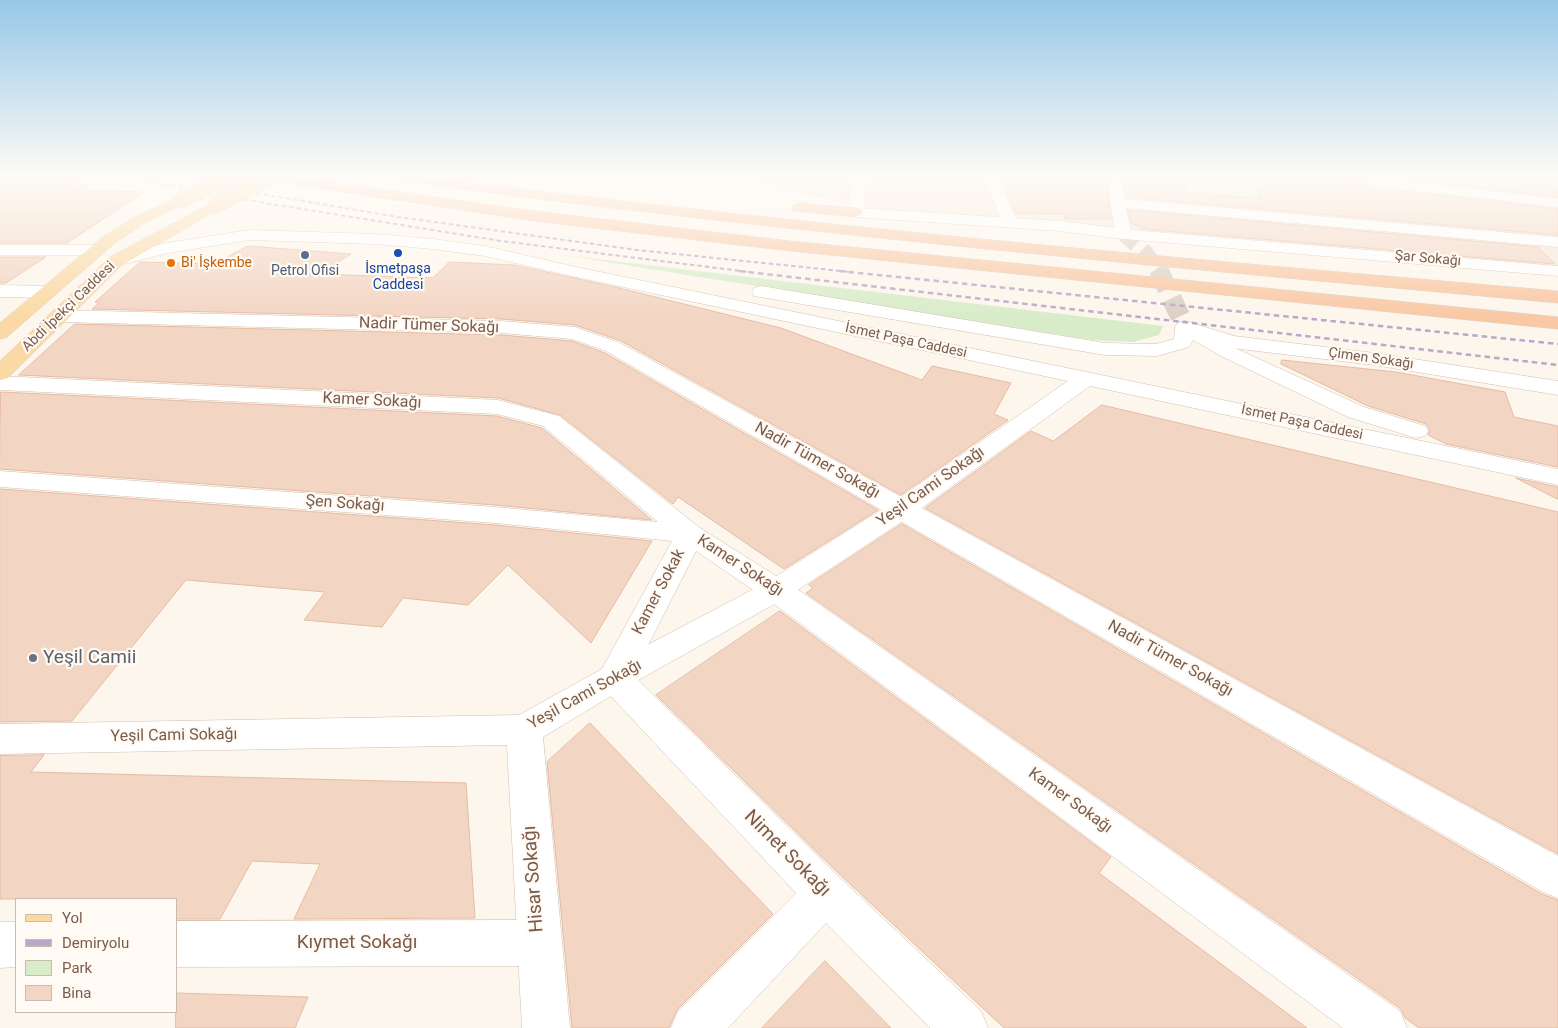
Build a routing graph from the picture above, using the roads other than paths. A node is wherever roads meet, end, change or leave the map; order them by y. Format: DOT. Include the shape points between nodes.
graph roads {
  1 [pos="135,223"];
  2 [pos="182,223"];
  3 [pos="189,223"];
  4 [pos="594,223"];
  5 [pos="777,223"];
  6 [pos="1010,223"];
  7 [pos="1121,223"];
  8 [pos="1342,223"];
  9 [pos="1124,234"];
  10 [pos="249,235"];
  11 [pos="1558,242"];
  12 [pos="0,250"];
  13 [pos="97,250"];
  14 [pos="485,251"];
  15 [pos="116,260"];
  16 [pos="1558,271"];
  17 [pos="0,291"];
  18 [pos="47,292"];
  19 [pos="1558,296"];
  20 [pos="59,316"];
  21 [pos="1558,323"];
  22 [pos="1185,327"];
  23 [pos="0,333"];
  24 [pos="0,373"];
  25 [pos="1086,379"];
  26 [pos="0,383"];
  27 [pos="1558,388"];
  28 [pos="1461,443"];
  29 [pos="1558,463"];
  30 [pos="1558,477"];
  31 [pos="0,480"];
  32 [pos="902,509"];
  33 [pos="690,534"];
  34 [pos="776,590"];
  35 [pos="614,678"];
  36 [pos="524,730"];
  37 [pos="0,739"];
  38 [pos="1558,878"];
  39 [pos="825,894"];
  40 [pos="538,943"];
  41 [pos="0,944"];
  42 [pos="15,944"];
  43 [pos="178,944"];
  44 [pos="546,1028"];
  45 [pos="695,1028"];
  46 [pos="964,1028"];
  47 [pos="1383,1028"];
  1 -- 13 [label="main road, Abdi İpekçi Caddesi"];
  2 -- 15 [label="main road, Abdi İpekçi Caddesi"];
  3 -- 10 [label="street"];
  4 -- 21 [label="highway" via="790,246"];
  5 -- 19 [label="highway"];
  6 -- 9 [label="street, Şar Sokağı"];
  7 -- 9 [label="street"];
  8 -- 11 [label="street"];
  9 -- 16 [label="street, Şar Sokağı"];
  10 -- 14 [label="street, İsmet Paşa Caddesi" via="376,239"];
  10 -- 15 [label="street"];
  12 -- 13 [label="street"];
  13 -- 18 [label="main road, Abdi İpekçi Caddesi"];
  14 -- 22 [label="street" via="619,269 1105,350 1157,350 1182,343 1186,336"];
  14 -- 25 [label="street, İsmet Paşa Caddesi"];
  15 -- 20 [label="main road, Abdi İpekçi Caddesi"];
  17 -- 18 [label="street"];
  18 -- 23 [label="main road, Abdi İpekçi Caddesi"];
  20 -- 24 [label="main road, Abdi İpekçi Caddesi"];
  20 -- 32 [label="street, Nadir Tümer Sokağı" via="501,327 575,333 613,346"];
  22 -- 27 [label="street, Çimen Sokağı" via="1232,342 1374,359"];
  22 -- 28 [label="street" via="1230,353 1356,412"];
  25 -- 28 [label="street" via="1131,379 1178,385"];
  25 -- 30 [label="street, İsmet Paşa Caddesi"];
  25 -- 32 [label="street, Yeşil Cami Sokağı"];
  26 -- 33 [label="street, Kamer Sokağı" via="498,406 551,421"];
  28 -- 29 [label="street"];
  31 -- 33 [label="street, Şen Sokağı" via="495,515"];
  32 -- 34 [label="street, Yeşil Cami Sokağı"];
  32 -- 38 [label="street, Nadir Tümer Sokağı"];
  33 -- 34 [label="street, Kamer Sokağı"];
  33 -- 35 [label="street, Kamer Sokak"];
  34 -- 35 [label="street, Yeşil Cami Sokağı"];
  34 -- 47 [label="street, Kamer Sokağı"];
  35 -- 36 [label="street, Yeşil Cami Sokağı"];
  35 -- 39 [label="street, Nimet Sokağı"];
  36 -- 37 [label="street, Yeşil Cami Sokağı"];
  36 -- 40 [label="street, Hisar Sokağı"];
  39 -- 45 [label="street"];
  39 -- 46 [label="street, Nimet Sokağı"];
  40 -- 43 [label="street, Kıymet Sokağı"];
  40 -- 44 [label="street, Hisar Sokağı"];
  41 -- 42 [label="street"];
}
